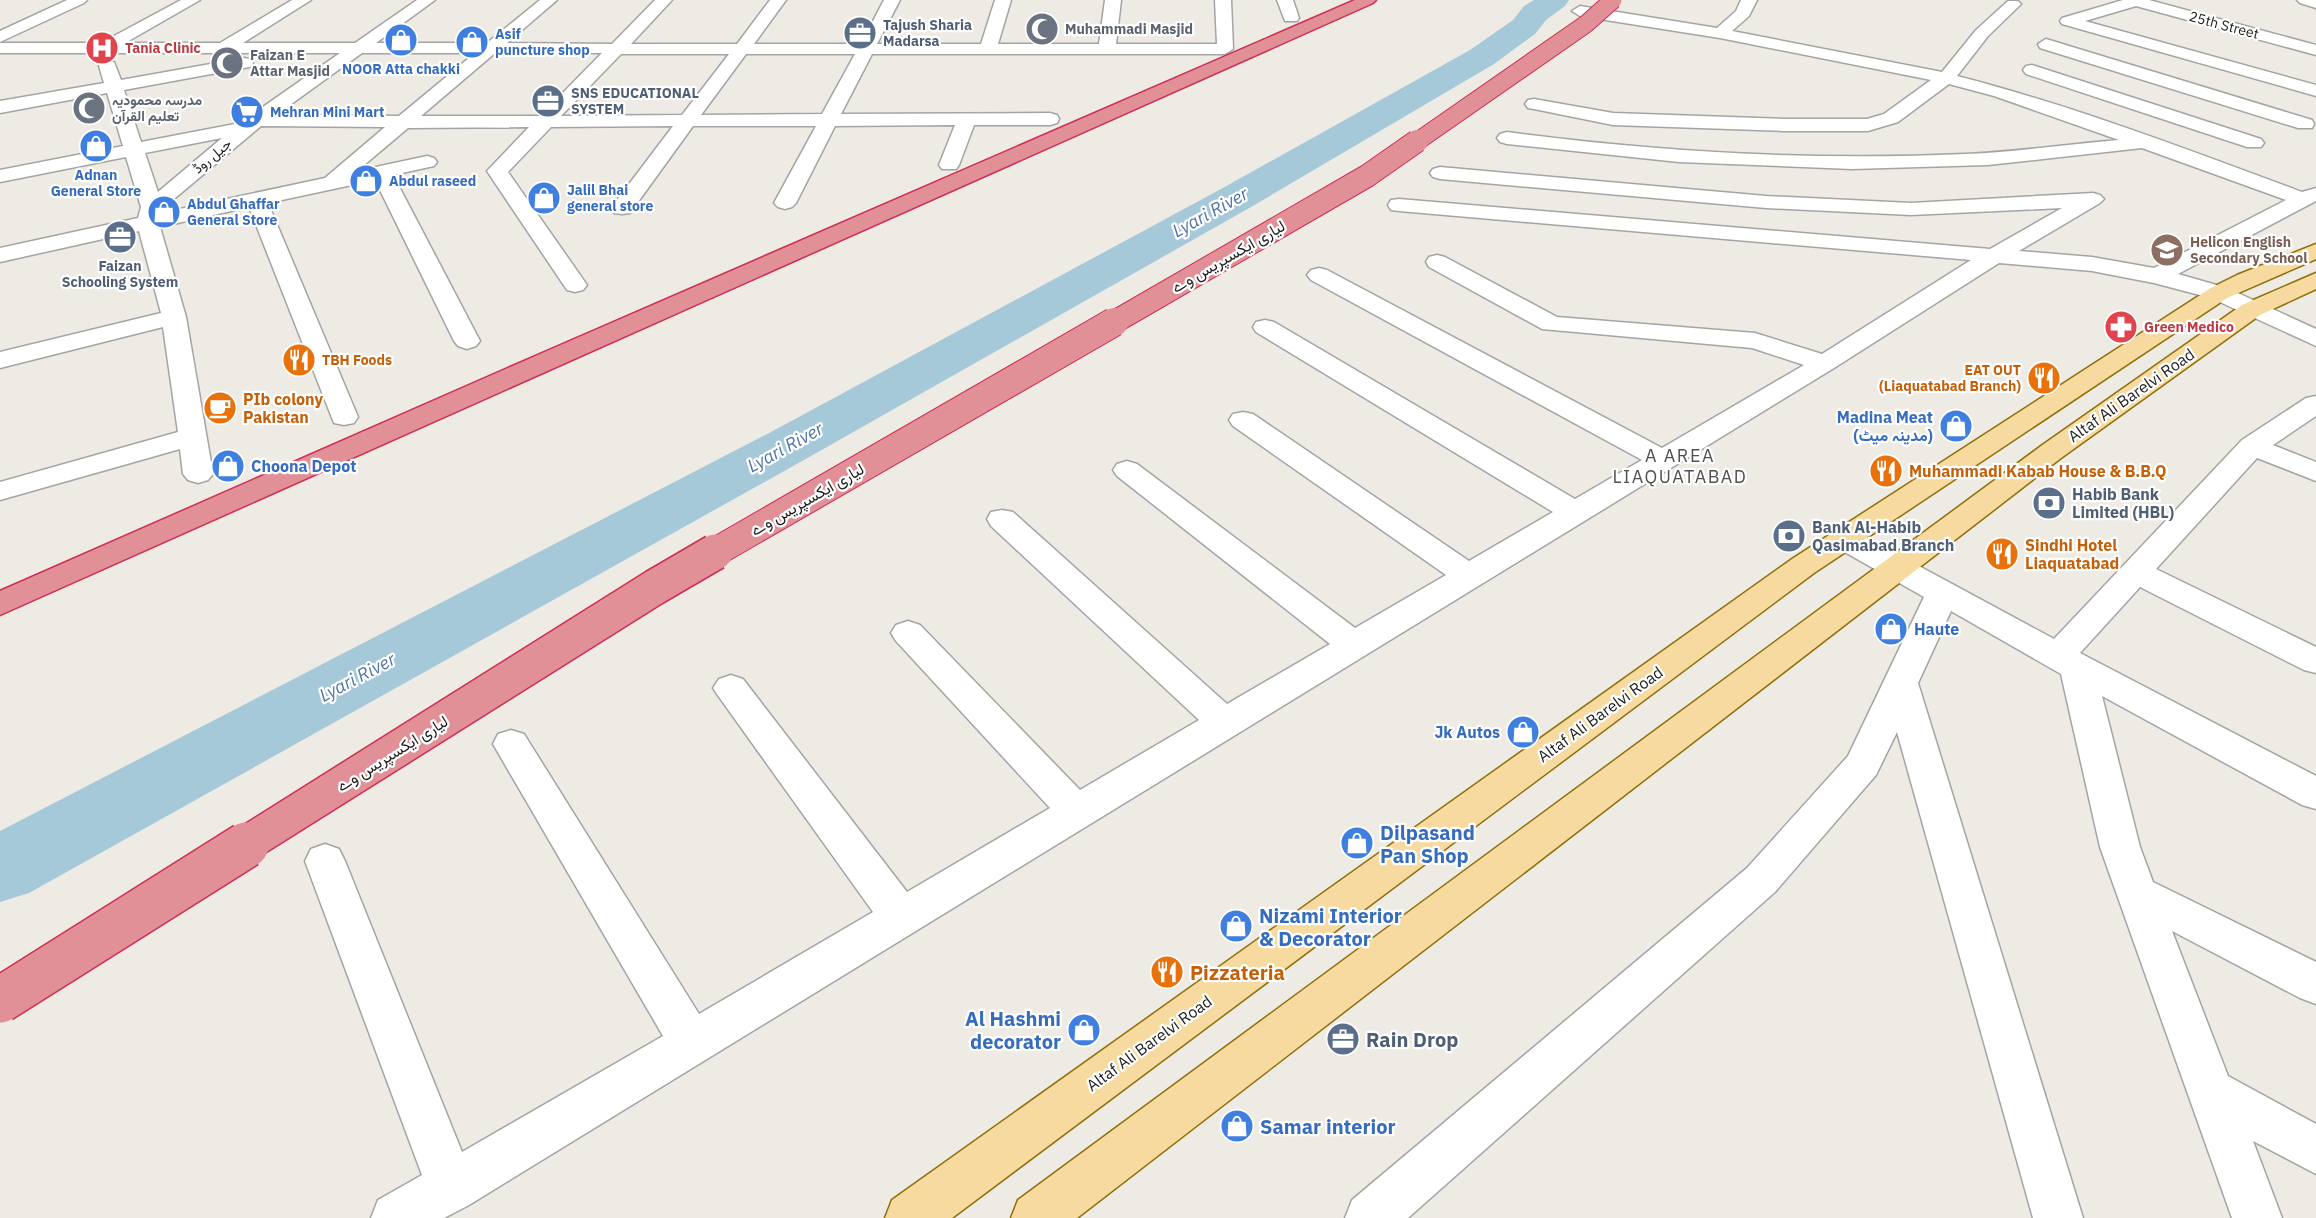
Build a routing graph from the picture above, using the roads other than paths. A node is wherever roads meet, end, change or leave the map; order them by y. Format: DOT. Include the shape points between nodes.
graph roads {
  1 [pos="79,0"];
  2 [pos="192,0"];
  3 [pos="303,0"];
  4 [pos="427,0"];
  5 [pos="549,0"];
  6 [pos="664,0"];
  7 [pos="778,0"];
  8 [pos="891,0"];
  9 [pos="1004,0"];
  10 [pos="1113,0"];
  11 [pos="1222,0"];
  12 [pos="1285,0"];
  13 [pos="1368,0"];
  14 [pos="1613,0"];
  15 [pos="1749,0"];
  16 [pos="2000,0"];
  17 [pos="2134,0"];
  18 [pos="2305,0"];
  19 [pos="2316,3"];
  20 [pos="1580,11"];
  21 [pos="1291,18"];
  22 [pos="2184,30"];
  23 [pos="1720,33"];
  24 [pos="0,37"];
  25 [pos="2046,44"];
  26 [pos="0,48"];
  27 [pos="102,48"];
  28 [pos="224,48"];
  29 [pos="328,48"];
  30 [pos="358,48"];
  31 [pos="491,48"];
  32 [pos="616,48"];
  33 [pos="742,49"];
  34 [pos="866,49"];
  35 [pos="988,49"];
  36 [pos="1107,49"];
  37 [pos="2316,50"];
  38 [pos="2316,65"];
  39 [pos="2032,70"];
  40 [pos="1946,78"];
  41 [pos="114,87"];
  42 [pos="2316,92"];
  43 [pos="1534,104"];
  44 [pos="0,107"];
  45 [pos="968,119"];
  46 [pos="1050,119"];
  47 [pos="547,120"];
  48 [pos="689,120"];
  49 [pos="828,120"];
  50 [pos="404,122"];
  51 [pos="2311,122"];
  52 [pos="251,124"];
  53 [pos="1507,138"];
  54 [pos="2145,142"];
  55 [pos="2254,142"];
  56 [pos="134,150"];
  57 [pos="2200,161"];
  58 [pos="427,162"];
  59 [pos="949,165"];
  60 [pos="381,172"];
  61 [pos="1440,173"];
  62 [pos="0,176"];
  63 [pos="331,183"];
  64 [pos="2308,196"];
  65 [pos="256,199"];
  66 [pos="785,203"];
  67 [pos="1399,205"];
  68 [pos="622,208"];
  69 [pos="150,215"];
  70 [pos="2316,251"];
  71 [pos="1998,254"];
  72 [pos="0,255"];
  73 [pos="1437,262"];
  74 [pos="1319,275"];
  75 [pos="2157,276"];
  76 [pos="2316,280"];
  77 [pos="575,285"];
  78 [pos="2218,293"];
  79 [pos="2252,310"];
  80 [pos="174,317"];
  81 [pos="1265,327"];
  82 [pos="2316,338"];
  83 [pos="467,341"];
  84 [pos="0,360"];
  85 [pos="1825,363"];
  86 [pos="2316,404"];
  87 [pos="344,417"];
  88 [pos="1243,420"];
  89 [pos="193,436"];
  90 [pos="2252,446"];
  91 [pos="1664,460"];
  92 [pos="1126,470"];
  93 [pos="2316,472"];
  94 [pos="198,474"];
  95 [pos="0,491"];
  96 [pos="1576,513"];
  97 [pos="1002,519"];
  98 [pos="1845,539"];
  99 [pos="1898,567"];
  100 [pos="2136,572"];
  101 [pos="1469,576"];
  102 [pos="1943,592"];
  103 [pos="0,604"];
  104 [pos="908,633"];
  105 [pos="1354,645"];
  106 [pos="2316,661"];
  107 [pos="2068,662"];
  108 [pos="1901,684"];
  109 [pos="731,688"];
  110 [pos="1225,723"];
  111 [pos="511,744"];
  112 [pos="2316,794"];
  113 [pos="1077,812"];
  114 [pos="325,861"];
  115 [pos="2137,893"];
  116 [pos="901,917"];
  117 [pos="2316,984"];
  118 [pos="0,1000"];
  119 [pos="692,1043"];
  120 [pos="2211,1092"];
  121 [pos="2316,1150"];
  122 [pos="451,1187"];
  123 [pos="396,1218"];
  124 [pos="910,1218"];
  125 [pos="1036,1218"];
  126 [pos="1370,1218"];
  127 [pos="2058,1218"];
  128 [pos="2257,1218"];
  1 -- 24 [label="street"];
  2 -- 27 [label="street"];
  3 -- 28 [label="street"];
  4 -- 30 [label="street, جیل روڈ"];
  5 -- 31 [label="street"];
  6 -- 32 [label="street"];
  7 -- 33 [label="street"];
  8 -- 34 [label="street"];
  9 -- 35 [label="street"];
  10 -- 36 [label="street"];
  11 -- 36 [label="street" via="1225,49"];
  12 -- 21 [label="street"];
  13 -- 103 [label="highway"];
  14 -- 118 [label="highway, لیاری ایکسپریس وے, bridge" via="1586,24 1367,176 655,587"];
  15 -- 23 [label="street" via="1743,13"];
  16 -- 40 [label="street" via="2013,4"];
  17 -- 37 [label="street, 25th Street"];
  17 -- 42 [label="street" via="2068,21"];
  18 -- 19 [label="street"];
  20 -- 23 [label="street"];
  22 -- 38 [label="street"];
  23 -- 40 [label="street"];
  25 -- 51 [label="street"];
  26 -- 27 [label="street"];
  27 -- 28 [label="street"];
  27 -- 41 [label="street"];
  28 -- 29 [label="street"];
  29 -- 30 [label="street"];
  29 -- 41 [label="street"];
  30 -- 31 [label="street"];
  30 -- 52 [label="street, جیل روڈ"];
  31 -- 32 [label="street"];
  31 -- 50 [label="street"];
  32 -- 33 [label="street"];
  32 -- 47 [label="street"];
  33 -- 34 [label="street"];
  33 -- 48 [label="street"];
  34 -- 35 [label="street"];
  34 -- 49 [label="street"];
  35 -- 36 [label="street"];
  39 -- 55 [label="street"];
  40 -- 43 [label="street" via="1892,118 1868,125 1613,119"];
  40 -- 54 [label="street"];
  41 -- 44 [label="street"];
  41 -- 56 [label="street"];
  45 -- 46 [label="street"];
  45 -- 49 [label="street"];
  45 -- 59 [label="street"];
  47 -- 48 [label="street"];
  47 -- 50 [label="street"];
  47 -- 77 [label="street" via="497,171"];
  48 -- 49 [label="street"];
  48 -- 68 [label="street"];
  49 -- 66 [label="street"];
  50 -- 52 [label="street"];
  50 -- 63 [label="street"];
  51 -- 55 [label="street"];
  52 -- 56 [label="street"];
  52 -- 69 [label="street, جیل روڈ"];
  53 -- 54 [label="street" via="1592,150 1790,163 1968,160"];
  54 -- 57 [label="street"];
  55 -- 57 [label="street"];
  56 -- 62 [label="street"];
  56 -- 69 [label="street"];
  57 -- 64 [label="street"];
  58 -- 60 [label="street"];
  60 -- 63 [label="street"];
  60 -- 83 [label="street"];
  61 -- 71 [label="street" via="1766,202 1911,209 2093,199"];
  63 -- 65 [label="street"];
  64 -- 75 [label="street"];
  65 -- 69 [label="street"];
  65 -- 87 [label="street"];
  67 -- 71 [label="street"];
  69 -- 72 [label="street"];
  69 -- 80 [label="street"];
  70 -- 78 [label="main road, Altaf Ali Barelvi Road"];
  71 -- 75 [label="street"];
  71 -- 85 [label="street"];
  73 -- 85 [label="street" via="1551,324 1755,341"];
  74 -- 91 [label="street"];
  75 -- 78 [label="street"];
  76 -- 79 [label="main road, Altaf Ali Barelvi Road"];
  78 -- 79 [label="street"];
  78 -- 98 [label="main road, Altaf Ali Barelvi Road"];
  79 -- 82 [label="street"];
  79 -- 99 [label="main road, Altaf Ali Barelvi Road" via="2051,452"];
  80 -- 84 [label="street"];
  80 -- 89 [label="street"];
  81 -- 96 [label="street"];
  85 -- 91 [label="street"];
  86 -- 90 [label="street"];
  88 -- 101 [label="street"];
  89 -- 94 [label="street"];
  89 -- 95 [label="street"];
  90 -- 93 [label="street"];
  90 -- 100 [label="street"];
  91 -- 96 [label="street"];
  92 -- 105 [label="street"];
  96 -- 101 [label="street"];
  97 -- 110 [label="street"];
  98 -- 99 [label="street"];
  98 -- 124 [label="main road, Altaf Ali Barelvi Road"];
  99 -- 102 [label="street"];
  99 -- 125 [label="main road, Altaf Ali Barelvi Road"];
  100 -- 106 [label="street"];
  100 -- 107 [label="street"];
  101 -- 105 [label="street"];
  102 -- 107 [label="street"];
  102 -- 108 [label="street"];
  104 -- 113 [label="street"];
  105 -- 110 [label="street"];
  107 -- 112 [label="street"];
  107 -- 115 [label="street" via="2120,847"];
  108 -- 126 [label="street" via="1863,765 1761,880"];
  108 -- 127 [label="street"];
  109 -- 116 [label="street"];
  110 -- 113 [label="street"];
  111 -- 119 [label="street"];
  113 -- 116 [label="street"];
  114 -- 122 [label="street"];
  115 -- 117 [label="street"];
  115 -- 120 [label="street"];
  116 -- 119 [label="street"];
  119 -- 122 [label="street"];
  120 -- 121 [label="street"];
  120 -- 128 [label="street"];
  122 -- 123 [label="street"];
}
